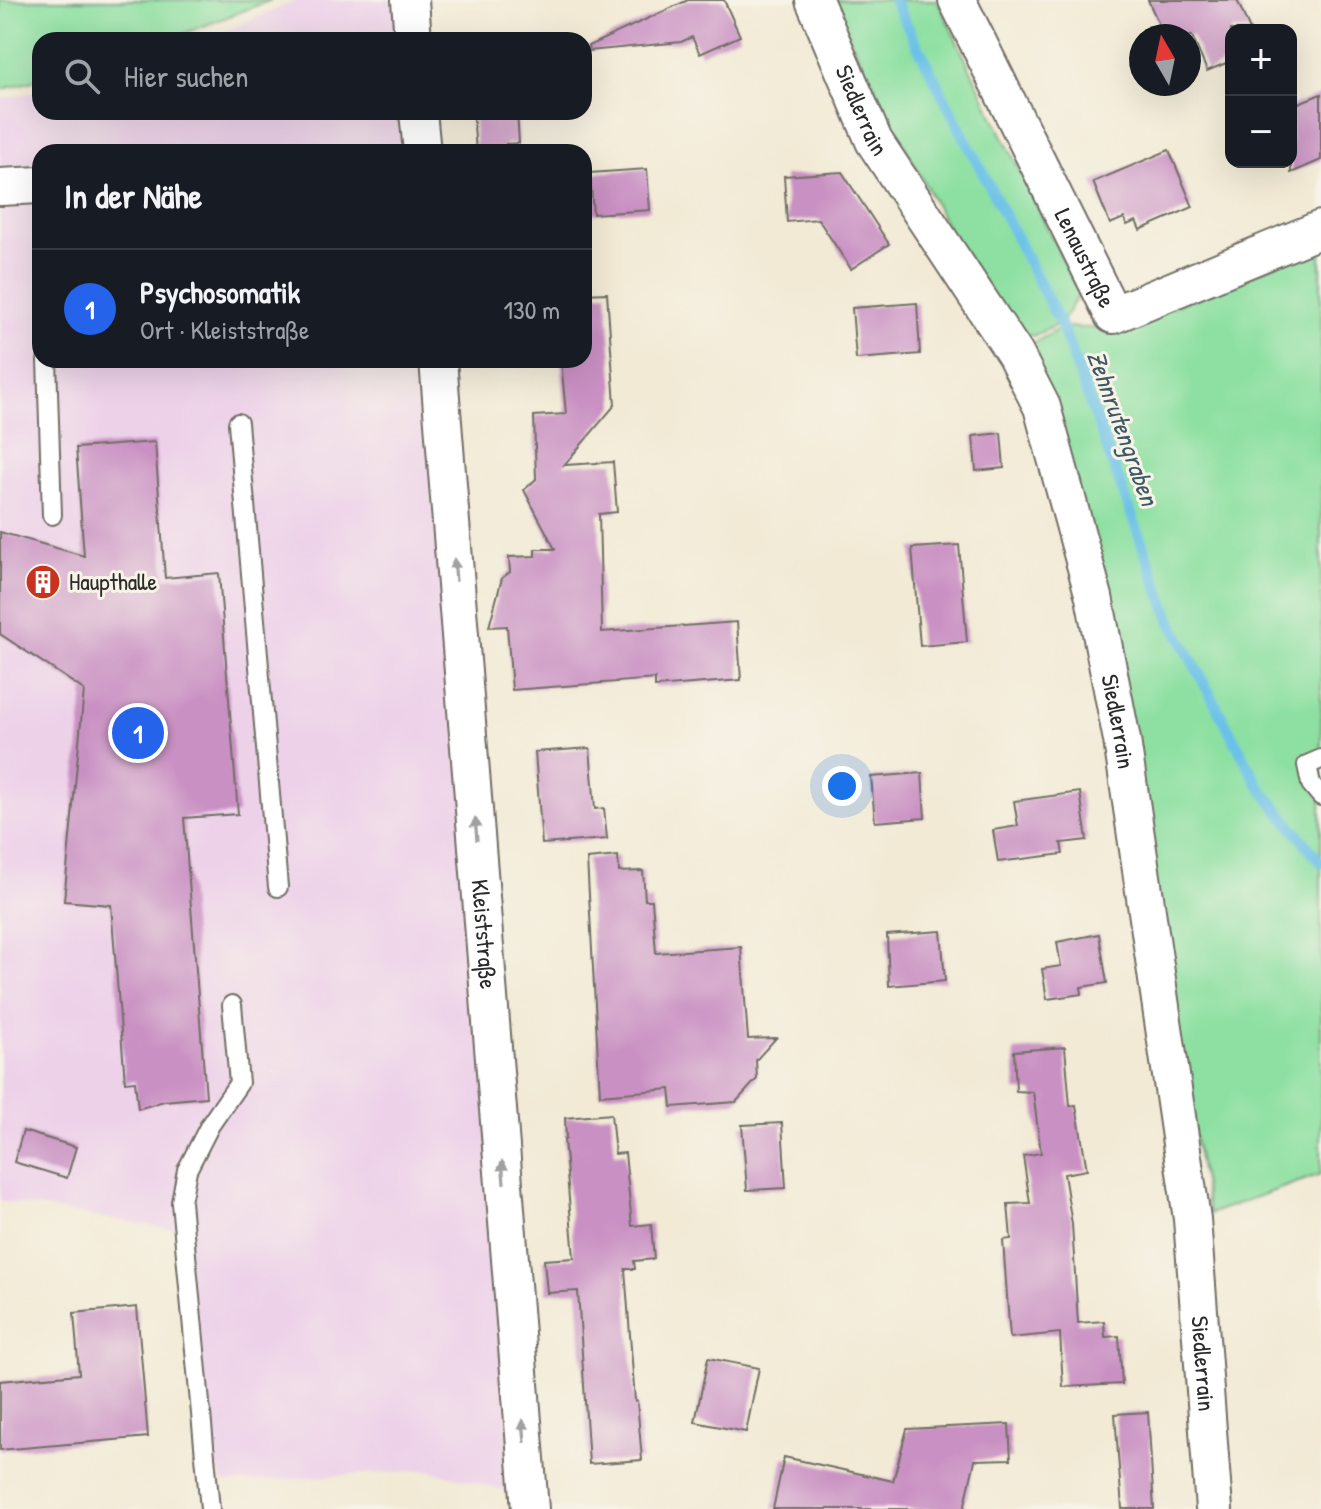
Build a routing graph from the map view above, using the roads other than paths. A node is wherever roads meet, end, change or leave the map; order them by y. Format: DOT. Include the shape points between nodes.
graph roads {
  1 [pos="410,0"];
  2 [pos="814,0"];
  3 [pos="957,0"];
  4 [pos="412,32"];
  5 [pos="419,120"];
  6 [pos="421,144"];
  7 [pos="32,185"];
  8 [pos="0,187"];
  9 [pos="1321,229"];
  10 [pos="47,368"];
  11 [pos="439,368"];
  12 [pos="238,423"];
  13 [pos="52,515"];
  14 [pos="1321,759"];
  15 [pos="1321,796"];
  16 [pos="278,887"];
  17 [pos="232,1005"];
  18 [pos="210,1509"];
  19 [pos="530,1509"];
  20 [pos="1214,1509"];
  1 -- 4 [label="street"];
  2 -- 20 [label="street, Siedlerrain" via="874,141 1015,354 1042,407 1094,597 1122,740 1192,1219"];
  3 -- 9 [label="street, Lenaustraße" via="1113,315"];
  5 -- 6 [label="street"];
  7 -- 8 [label="street"];
  10 -- 13 [label="lane"];
  19 -- 11 [label="street, Kleiststraße, one-way"];
  12 -- 16 [label="lane"];
  14 -- 15 [label="lane" via="1307,765 1311,784"];
  17 -- 18 [label="lane" via="239,1083 187,1170 181,1202"];
}
